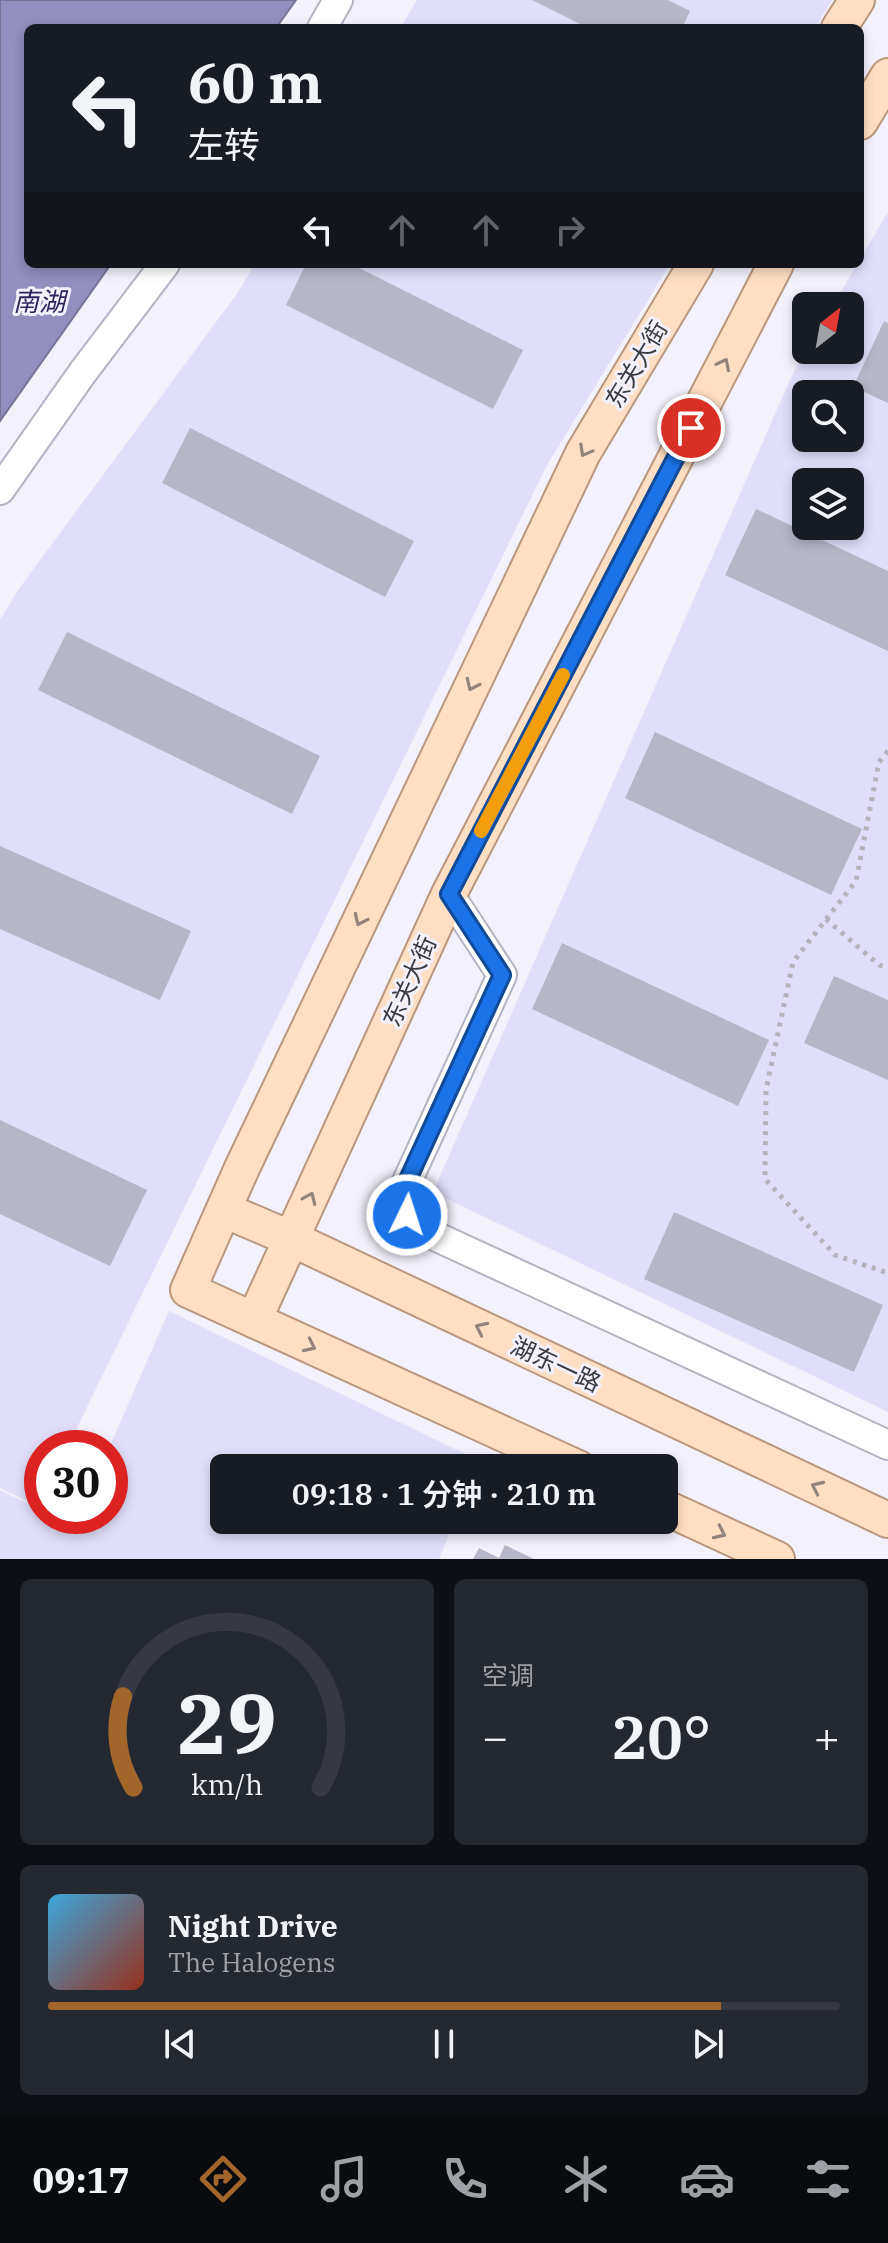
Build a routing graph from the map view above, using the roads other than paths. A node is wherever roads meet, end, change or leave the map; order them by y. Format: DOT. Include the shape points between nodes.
graph roads {
  1 [pos="338,0"];
  2 [pos="857,0"];
  3 [pos="324,24"];
  4 [pos="842,24"];
  5 [pos="888,76"];
  6 [pos="864,115"];
  7 [pos="162,268"];
  8 [pos="694,268"];
  9 [pos="774,268"];
  10 [pos="0,490"];
  11 [pos="449,894"];
  12 [pos="224,1210"];
  13 [pos="292,1239"];
  14 [pos="254,1320"];
  15 [pos="888,1445"];
  16 [pos="547,1454"];
  17 [pos="678,1513"];
  18 [pos="888,1520"];
  19 [pos="777,1559"];
  1 -- 3 [label="street"];
  2 -- 4 [label="main road"];
  5 -- 6 [label="main road"];
  7 -- 10 [label="street"];
  8 -- 12 [label="main road, 东关大街, one-way" via="583,453"];
  11 -- 9 [label="main road, 东关大街, one-way"];
  13 -- 11 [label="main road, 东关大街, one-way"];
  11 -- 15 [label="street" via="502,975 404,1188 407,1215 424,1231"];
  12 -- 13 [label="main road, 湖东一路"];
  12 -- 14 [label="main road, 东关大街" via="188,1290"];
  13 -- 14 [label="main road, 东关大街"];
  18 -- 13 [label="main road, 湖东一路, one-way"];
  14 -- 16 [label="main road, one-way"];
  17 -- 19 [label="main road, one-way"];
}
